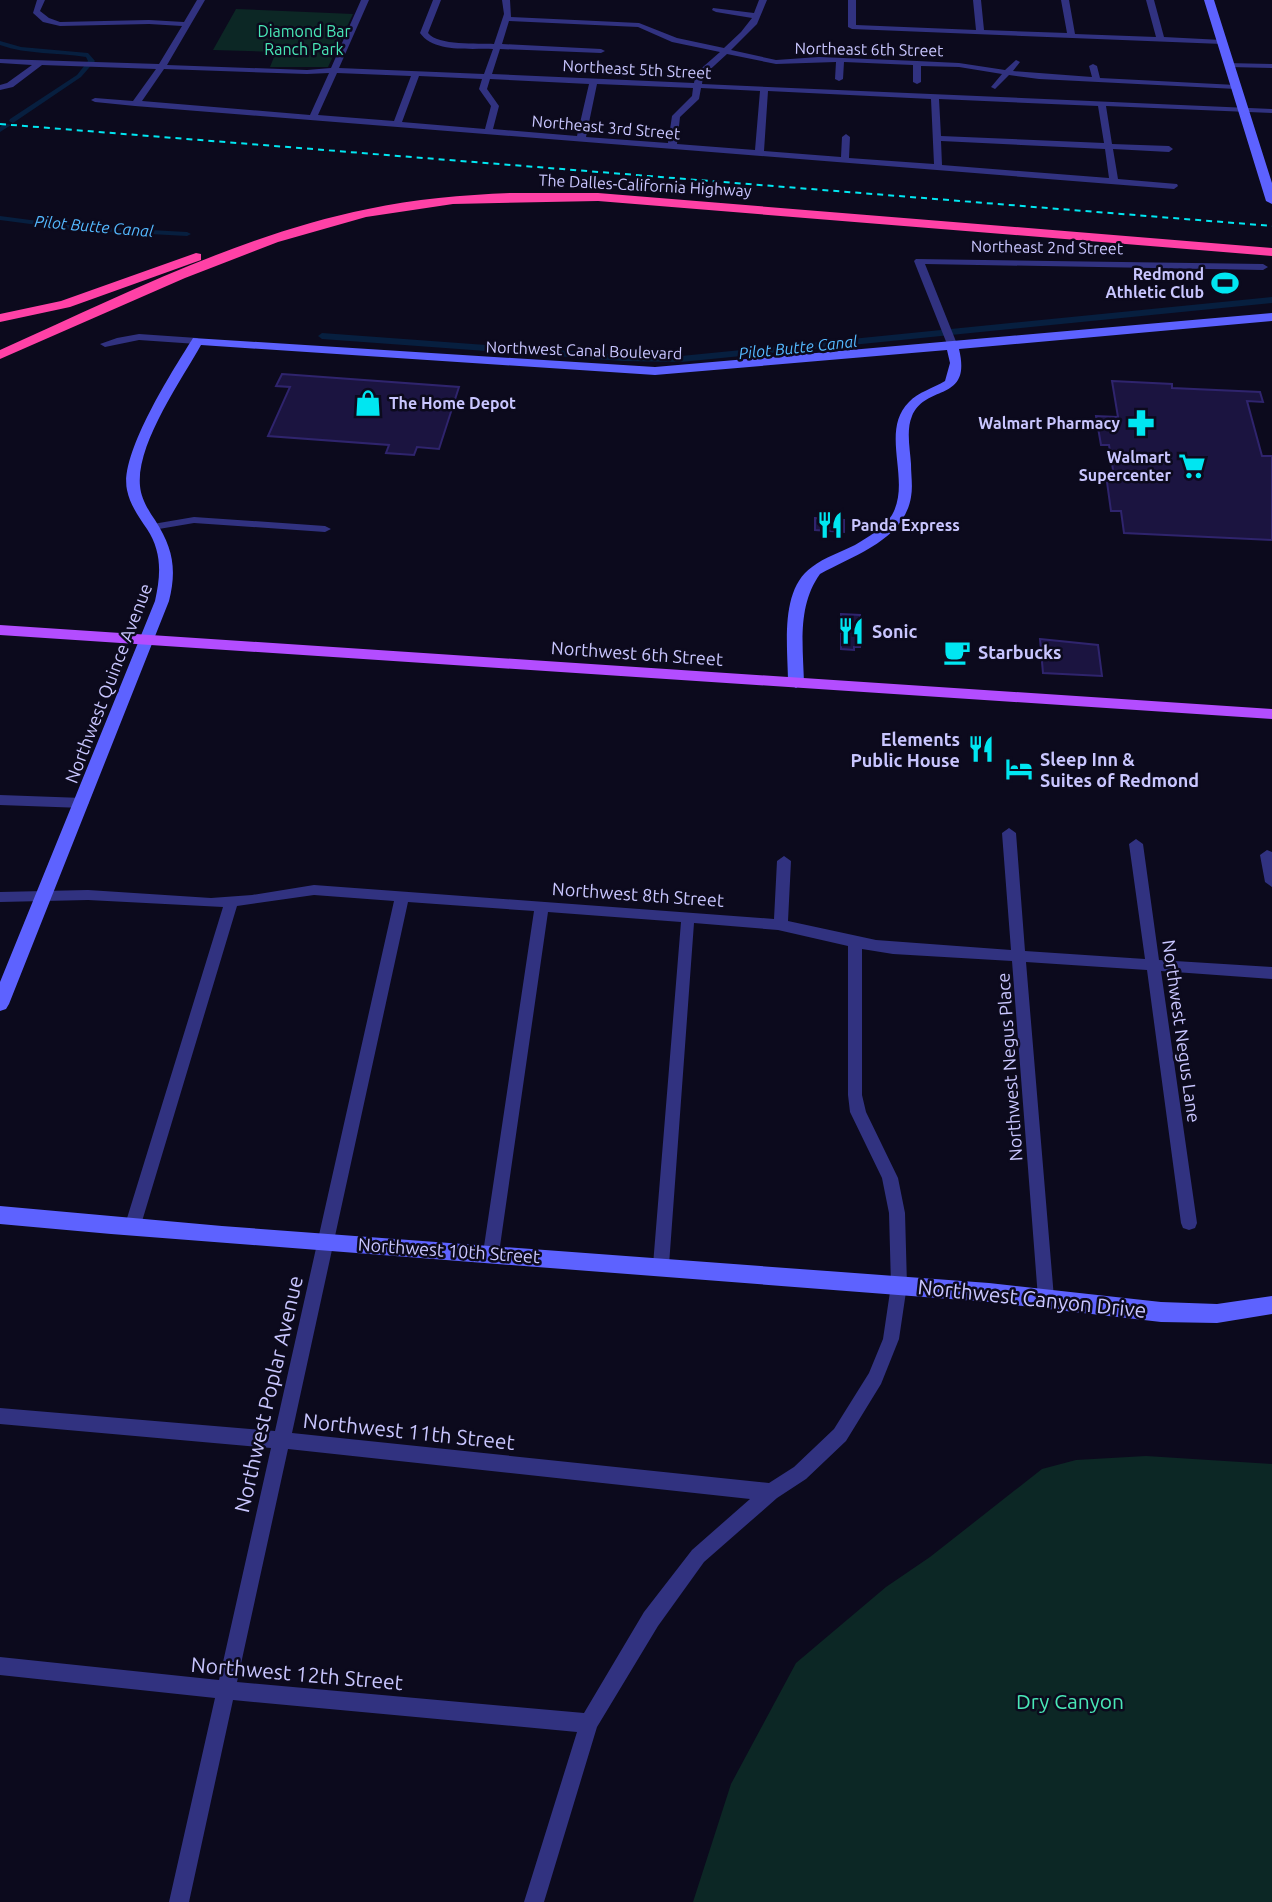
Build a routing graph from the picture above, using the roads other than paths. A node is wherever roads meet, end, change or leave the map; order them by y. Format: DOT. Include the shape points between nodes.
graph roads {
  1 [pos="41,0"];
  2 [pos="201,0"];
  3 [pos="365,0"];
  4 [pos="437,0"];
  5 [pos="506,0"];
  6 [pos="763,0"];
  7 [pos="852,0"];
  8 [pos="977,0"];
  9 [pos="1065,0"];
  10 [pos="1150,0"];
  11 [pos="1209,0"];
  12 [pos="716,10"];
  13 [pos="757,16"];
  14 [pos="506,19"];
  15 [pos="187,24"];
  16 [pos="980,32"];
  17 [pos="1071,36"];
  18 [pos="1161,40"];
  19 [pos="1222,42"];
  20 [pos="497,47"];
  21 [pos="601,51"];
  22 [pos="723,52"];
  23 [pos="839,60"];
  24 [pos="0,61"];
  25 [pos="41,62"];
  26 [pos="1016,62"];
  27 [pos="917,63"];
  28 [pos="1229,65"];
  29 [pos="162,66"];
  30 [pos="1093,66"];
  31 [pos="1272,66"];
  32 [pos="334,70"];
  33 [pos="1008,72"];
  34 [pos="416,74"];
  35 [pos="487,77"];
  36 [pos="839,79"];
  37 [pos="1097,80"];
  38 [pos="594,82"];
  39 [pos="918,82"];
  40 [pos="698,86"];
  41 [pos="995,87"];
  42 [pos="1236,87"];
  43 [pos="0,88"];
  44 [pos="764,89"];
  45 [pos="935,96"];
  46 [pos="95,100"];
  47 [pos="135,104"];
  48 [pos="1102,104"];
  49 [pos="1243,110"];
  50 [pos="1272,111"];
  51 [pos="313,117"];
  52 [pos="397,124"];
  53 [pos="488,131"];
  54 [pos="846,138"];
  55 [pos="937,138"];
  56 [pos="580,139"];
  57 [pos="1109,146"];
  58 [pos="672,147"];
  59 [pos="1169,149"];
  60 [pos="759,154"];
  61 [pos="845,161"];
  62 [pos="938,168"];
  63 [pos="1114,182"];
  64 [pos="1174,186"];
  65 [pos="1272,201"];
  66 [pos="268,234"];
  67 [pos="1272,245"];
  68 [pos="1272,252"];
  69 [pos="1263,267"];
  70 [pos="194,272"];
  71 [pos="1272,317"];
  72 [pos="0,318"];
  73 [pos="197,341"];
  74 [pos="951,342"];
  75 [pos="105,344"];
  76 [pos="0,346"];
  77 [pos="0,355"];
  78 [pos="0,367"];
  79 [pos="153,527"];
  80 [pos="325,529"];
  81 [pos="0,630"];
  82 [pos="146,640"];
  83 [pos="796,682"];
  84 [pos="1272,714"];
  85 [pos="0,800"];
  86 [pos="83,803"];
  87 [pos="1009,833"];
  88 [pos="1136,844"];
  89 [pos="1267,855"];
  90 [pos="784,860"];
  91 [pos="1272,882"];
  92 [pos="402,896"];
  93 [pos="0,897"];
  94 [pos="44,897"];
  95 [pos="232,901"];
  96 [pos="542,906"];
  97 [pos="688,917"];
  98 [pos="781,924"];
  99 [pos="855,944"];
  100 [pos="1020,957"];
  101 [pos="1153,965"];
  102 [pos="1272,973"];
  103 [pos="0,1004"];
  104 [pos="0,1215"];
  105 [pos="1189,1223"];
  106 [pos="132,1228"];
  107 [pos="325,1242"];
  108 [pos="491,1253"];
  109 [pos="661,1265"];
  110 [pos="899,1285"];
  111 [pos="1046,1297"];
  112 [pos="1272,1306"];
  113 [pos="0,1416"];
  114 [pos="281,1440"];
  115 [pos="771,1492"];
  116 [pos="0,1666"];
  117 [pos="226,1690"];
  118 [pos="589,1723"];
  119 [pos="179,1902"];
  120 [pos="534,1902"];
  1 -- 15 [label="street" via="36,11 60,24"];
  2 -- 15 [label="street"];
  3 -- 32 [label="street"];
  4 -- 20 [label="street" via="424,33 429,40"];
  5 -- 14 [label="street"];
  6 -- 13 [label="street"];
  7 -- 16 [label="street" via="852,27"];
  8 -- 16 [label="street"];
  9 -- 17 [label="street"];
  10 -- 18 [label="street"];
  11 -- 19 [label="street"];
  12 -- 13 [label="street"];
  13 -- 22 [label="street"];
  14 -- 20 [label="street"];
  14 -- 22 [label="street, Northeast 6th Street" via="639,25 664,37"];
  15 -- 29 [label="street"];
  16 -- 17 [label="street"];
  17 -- 18 [label="street"];
  18 -- 19 [label="street"];
  19 -- 28 [label="street"];
  20 -- 21 [label="street"];
  20 -- 35 [label="street"];
  22 -- 23 [label="street, Northeast 6th Street" via="776,62"];
  22 -- 40 [label="street" via="699,75"];
  23 -- 27 [label="street, Northeast 6th Street"];
  23 -- 36 [label="street"];
  24 -- 25 [label="street, Northeast 5th Street"];
  25 -- 29 [label="street, Northeast 5th Street"];
  25 -- 43 [label="street"];
  26 -- 33 [label="street"];
  27 -- 33 [label="street, Northeast 6th Street"];
  27 -- 39 [label="street"];
  28 -- 31 [label="street"];
  28 -- 42 [label="street"];
  29 -- 32 [label="street, Northeast 5th Street"];
  29 -- 47 [label="street"];
  30 -- 37 [label="street"];
  32 -- 34 [label="street, Northeast 5th Street"];
  32 -- 51 [label="street"];
  33 -- 37 [label="street, Northeast 6th Street"];
  33 -- 41 [label="street"];
  34 -- 35 [label="street, Northeast 5th Street"];
  34 -- 52 [label="street"];
  35 -- 38 [label="street, Northeast 5th Street"];
  35 -- 53 [label="street" via="483,89 495,106"];
  37 -- 42 [label="street, Northeast 6th Street" via="1174,80"];
  38 -- 40 [label="street, Northeast 5th Street"];
  38 -- 56 [label="street"];
  40 -- 44 [label="street, Northeast 5th Street"];
  40 -- 58 [label="street" via="695,97 676,116"];
  42 -- 49 [label="street"];
  44 -- 45 [label="street, Northeast 5th Street"];
  44 -- 60 [label="street"];
  45 -- 48 [label="street, Northeast 5th Street"];
  45 -- 55 [label="street"];
  46 -- 47 [label="street, Northeast 3rd Street"];
  47 -- 51 [label="street, Northeast 3rd Street"];
  48 -- 49 [label="street, Northeast 5th Street"];
  48 -- 57 [label="street"];
  49 -- 50 [label="street, Northeast 5th Street"];
  49 -- 65 [label="street"];
  51 -- 52 [label="street, Northeast 3rd Street"];
  52 -- 53 [label="street, Northeast 3rd Street"];
  53 -- 56 [label="street, Northeast 3rd Street"];
  54 -- 61 [label="street"];
  55 -- 57 [label="street"];
  55 -- 62 [label="street"];
  56 -- 58 [label="street, Northeast 3rd Street"];
  57 -- 59 [label="street"];
  57 -- 63 [label="street"];
  58 -- 60 [label="street, Northeast 3rd Street"];
  60 -- 61 [label="street, Northeast 3rd Street"];
  61 -- 62 [label="street, Northeast 3rd Street"];
  62 -- 63 [label="street, Northeast 3rd Street"];
  63 -- 64 [label="street, Northeast 3rd Street"];
  66 -- 67 [label="highway, The Dalles-California Highway" via="406,199 548,189"];
  66 -- 72 [label="highway" via="65,304"];
  66 -- 76 [label="highway, The Dalles-California Highway"];
  68 -- 70 [label="highway, The Dalles-California Highway" via="647,200 503,196 365,214 272,241"];
  69 -- 74 [label="street, Northeast 2nd Street" via="919,261"];
  70 -- 77 [label="highway, The Dalles-California Highway"];
  70 -- 78 [label="highway"];
  71 -- 74 [label="street, Northwest Canal Boulevard"];
  73 -- 74 [label="street, Northwest Canal Boulevard" via="655,371 766,364"];
  73 -- 75 [label="street, Northwest Canal Boulevard" via="128,337"];
  73 -- 79 [label="street, Northwest Quince Avenue" via="134,466 137,503"];
  74 -- 83 [label="street" via="958,369 953,380 912,406 903,424 905,498 901,510 885,532 815,571 803,589 797,608"];
  79 -- 80 [label="street" via="194,520"];
  79 -- 82 [label="street, Northwest Quince Avenue" via="164,549 167,581"];
  81 -- 82 [label="main road, Northwest 6th Street"];
  82 -- 83 [label="main road, Northwest 6th Street"];
  82 -- 86 [label="street, Northwest Quince Avenue"];
  83 -- 84 [label="main road, Northwest 6th Street"];
  85 -- 86 [label="street"];
  86 -- 94 [label="street, Northwest Quince Avenue"];
  87 -- 100 [label="street, Northwest Negus Place"];
  88 -- 101 [label="street, Northwest Negus Lane"];
  89 -- 91 [label="street"];
  90 -- 98 [label="street"];
  92 -- 95 [label="street, Northwest 8th Street" via="314,890"];
  92 -- 96 [label="street, Northwest 8th Street"];
  92 -- 107 [label="street, Northwest Poplar Avenue"];
  93 -- 94 [label="street, Northwest 8th Street"];
  94 -- 95 [label="street, Northwest 8th Street"];
  94 -- 103 [label="street, Northwest Quince Avenue"];
  95 -- 106 [label="street"];
  96 -- 97 [label="street, Northwest 8th Street"];
  96 -- 108 [label="street"];
  97 -- 98 [label="street, Northwest 8th Street"];
  97 -- 109 [label="street"];
  98 -- 99 [label="street, Northwest 8th Street"];
  99 -- 100 [label="street, Northwest 8th Street"];
  99 -- 110 [label="street" via="855,1095 858,1112 890,1178 897,1213"];
  100 -- 101 [label="street, Northwest 8th Street"];
  100 -- 111 [label="street, Northwest Negus Place"];
  101 -- 102 [label="street, Northwest 8th Street"];
  101 -- 105 [label="street, Northwest Negus Lane"];
  104 -- 106 [label="street, Northwest 10th Street"];
  106 -- 107 [label="street, Northwest 10th Street"];
  107 -- 108 [label="street, Northwest 10th Street"];
  107 -- 114 [label="street, Northwest Poplar Avenue"];
  108 -- 109 [label="street, Northwest 10th Street"];
  109 -- 110 [label="street, Northwest 10th Street"];
  110 -- 111 [label="street, Northwest Canyon Drive"];
  110 -- 115 [label="street, Northwest Canyon Drive" via="891,1339 875,1378 840,1434 800,1473"];
  111 -- 112 [label="street, Northwest Canyon Drive" via="1219,1315"];
  113 -- 114 [label="street, Northwest 11th Street"];
  114 -- 115 [label="street, Northwest 11th Street"];
  114 -- 117 [label="street, Northwest Poplar Avenue"];
  115 -- 118 [label="street, Northwest Canyon Drive" via="698,1556 651,1619"];
  116 -- 117 [label="street, Northwest 12th Street"];
  117 -- 118 [label="street, Northwest 12th Street"];
  117 -- 119 [label="street, Northwest Poplar Avenue"];
  118 -- 120 [label="street, Northwest Canyon Drive"];
}
